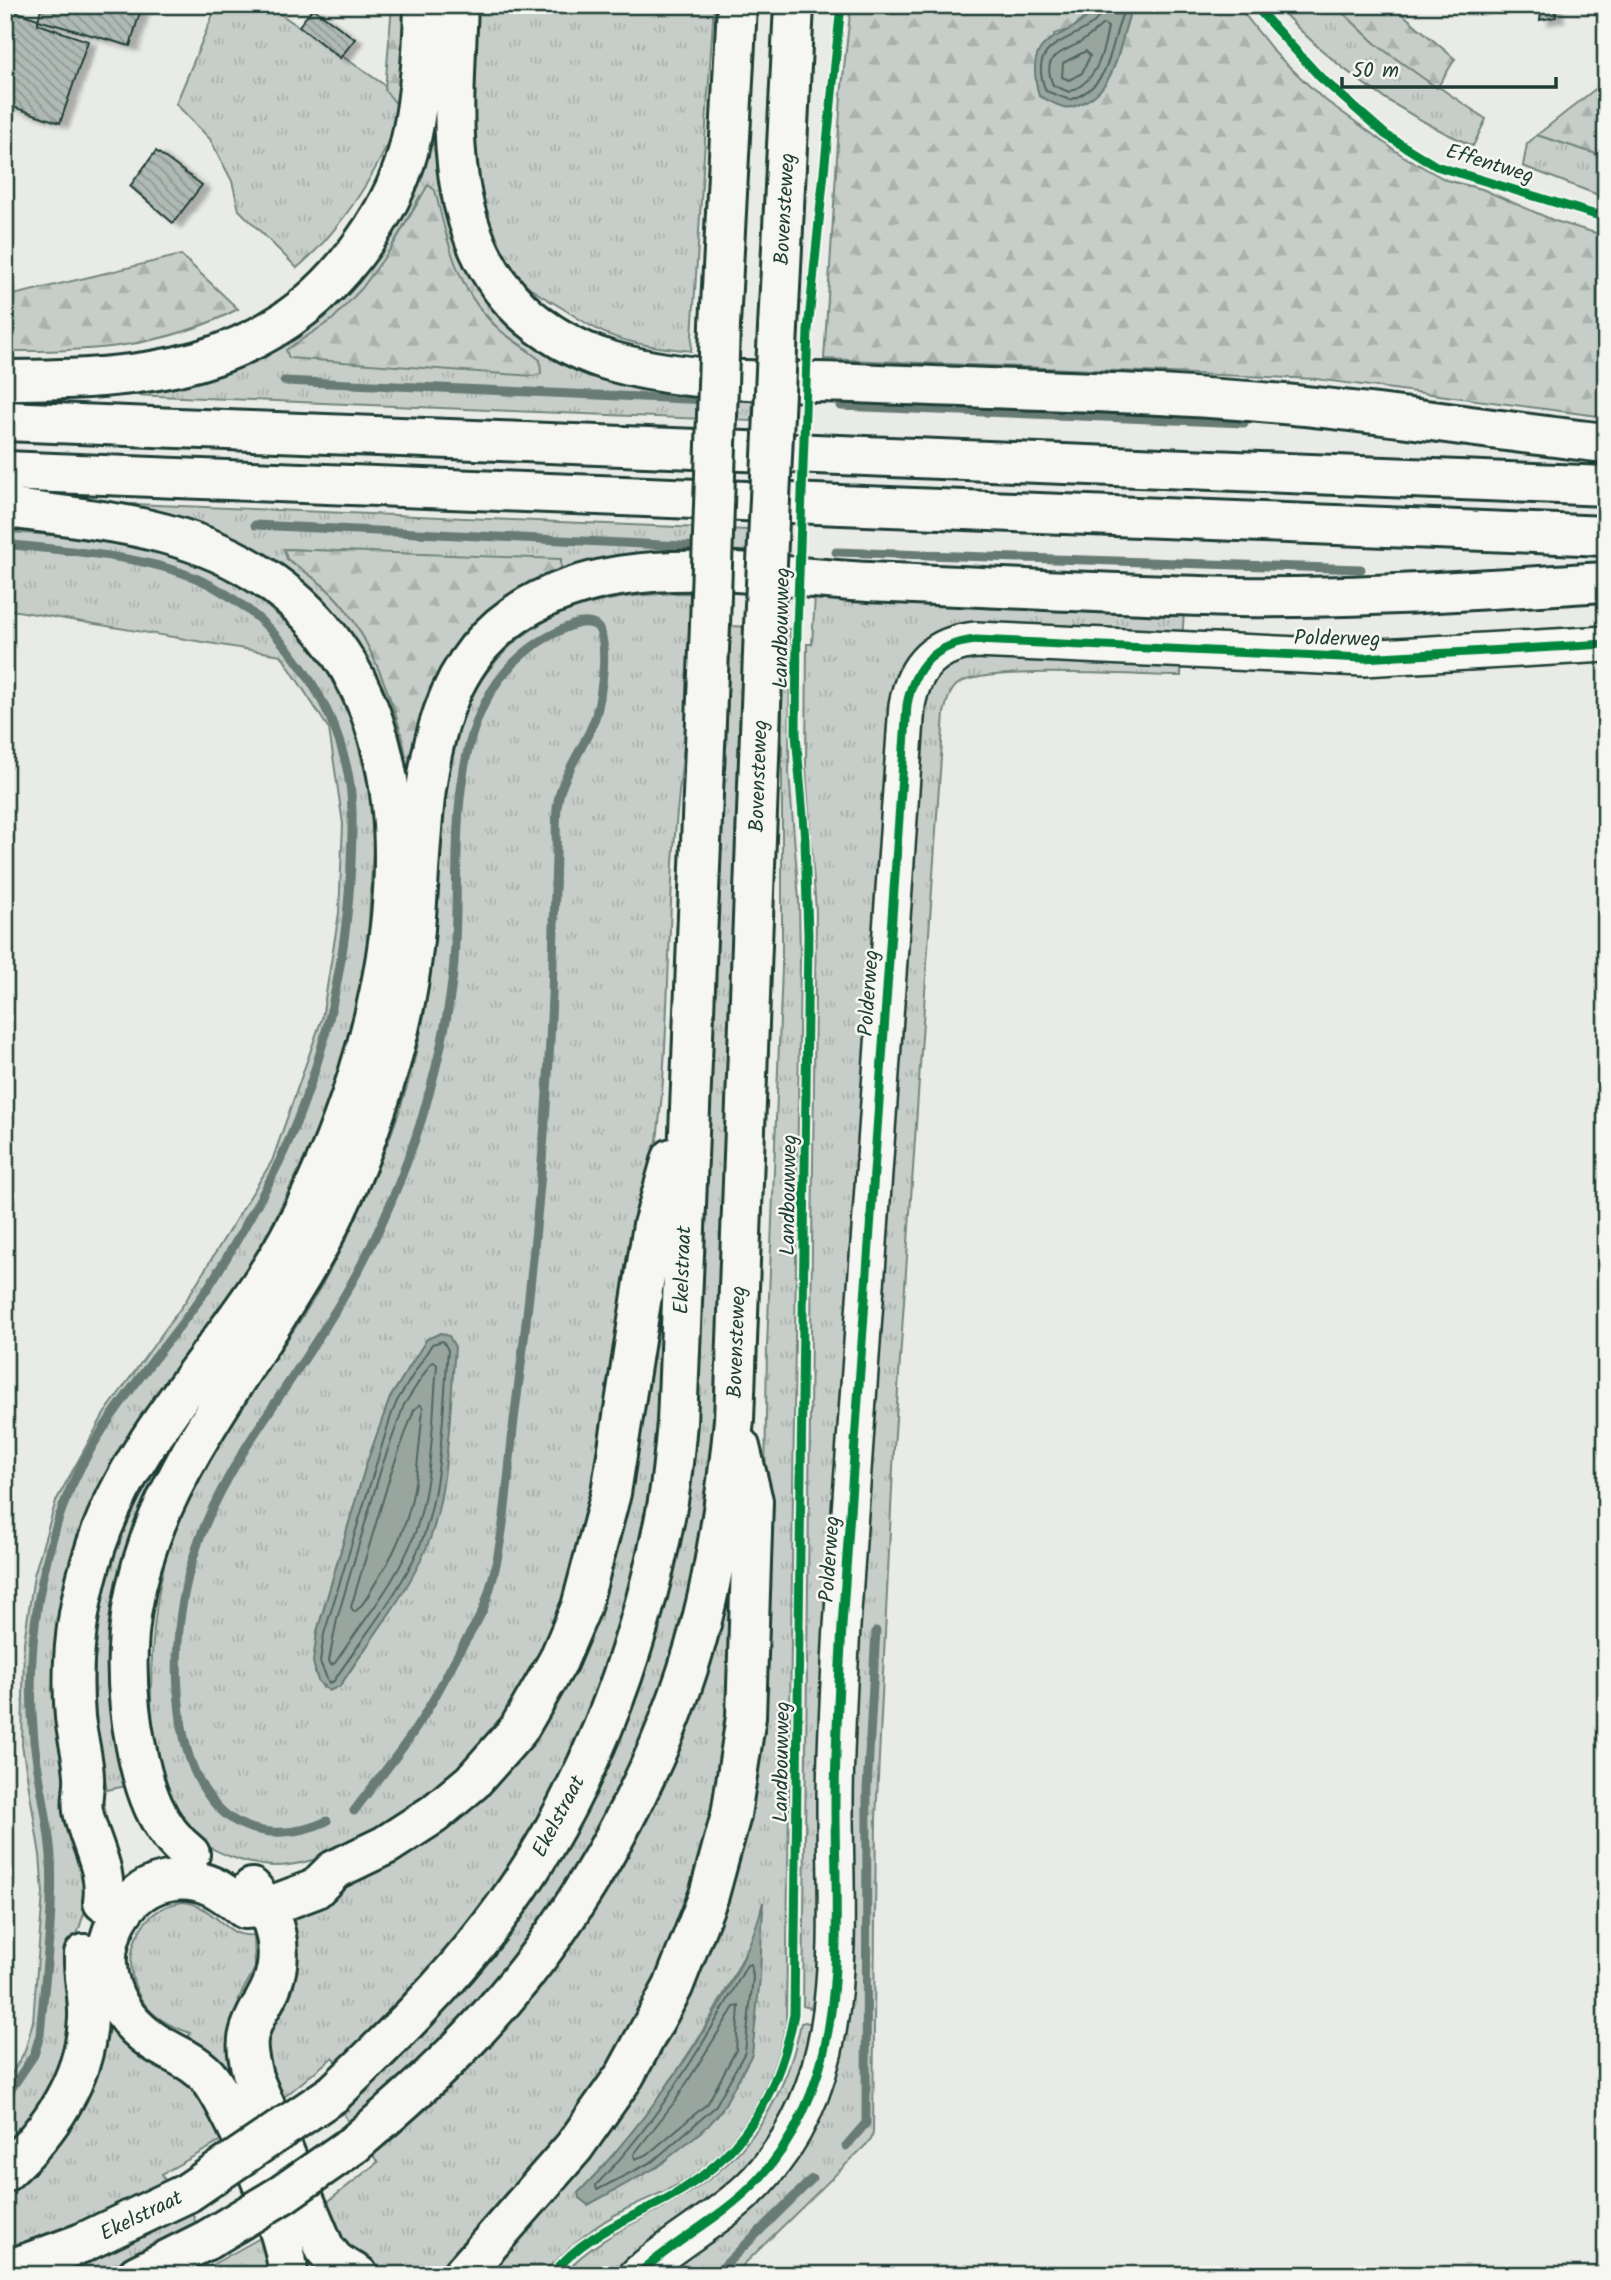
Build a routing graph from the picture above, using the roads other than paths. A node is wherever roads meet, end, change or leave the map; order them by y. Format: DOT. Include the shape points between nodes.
graph roads {
  1 [pos="424,5"];
  2 [pos="458,5"];
  3 [pos="737,5"];
  4 [pos="794,5"];
  5 [pos="5,380"];
  6 [pos="5,421"];
  7 [pos="1606,443"];
  8 [pos="5,471"];
  9 [pos="1606,486"];
  10 [pos="5,508"];
  11 [pos="1606,536"];
  12 [pos="1606,582"];
  13 [pos="1606,644"];
  14 [pos="688,1102"];
  15 [pos="734,1420"];
  16 [pos="190,1854"];
  17 [pos="257,1894"];
  18 [pos="117,1896"];
  19 [pos="5,2172"];
  20 [pos="5,2271"];
  21 [pos="137,2275"];
  22 [pos="288,2275"];
  23 [pos="358,2275"];
  24 [pos="462,2275"];
  25 [pos="637,2275"];
  1 -- 5 [label="main road" via="423,55 407,155 372,232 322,292 261,338 186,365 90,377"];
  2 -- 7 [label="main road" via="454,130 459,186 471,232 488,268 521,311 585,352 643,368 733,379 1270,402"];
  3 -- 14 [label="main road, bridge"];
  4 -- 15 [label="main road, Bovensteweg, bridge" via="764,627"];
  6 -- 9 [label="main road"];
  8 -- 11 [label="main road"];
  10 -- 18 [label="main road" via="107,521 192,540 255,571 301,606 341,653 364,699 390,780 393,815 393,892 382,976 360,1068 331,1150 271,1269 126,1477 95,1550 79,1616 75,1715 84,1780 96,1796"];
  12 -- 16 [label="main road" via="1400,594 1242,597 726,572 642,574 570,587 509,619 460,676 432,743 408,982 390,1066 358,1163 294,1290 181,1467 156,1517 138,1574 128,1657 134,1735 158,1817 175,1843"];
  13 -- 25 [label="street, Polderweg" via="1363,658 976,640 944,647 918,668 907,705 842,1626 832,2018 806,2103 759,2179 718,2217"];
  14 -- 17 [label="main road" via="653,1225 611,1493 580,1607 558,1661 519,1730 472,1782 434,1814 334,1871 315,1889"];
  14 -- 20 [label="main road, Ekelstraat, bridge" via="677,1423 667,1509 653,1575 621,1679 561,1817 494,1923 405,2026 333,2094 187,2193 82,2243"];
  15 -- 21 [label="main road, bridge" via="725,1508 706,1601 662,1735 603,1856 564,1918 471,2036 353,2145 207,2240"];
  15 -- 24 [label="main road" via="753,1501 746,1717 731,1815 709,1895 673,1987 625,2075 574,2147"];
  16 -- 17 [label="main road" via="229,1868"];
  16 -- 18 [label="main road" via="142,1865"];
  17 -- 18 [label="main road" via="245,1909 214,1886 184,1879 149,1887 134,1897"];
  17 -- 23 [label="main road" via="277,1938 278,1965 248,2035 253,2077 325,2249 335,2262"];
  18 -- 19 [label="main road" via="87,1938 88,2021 78,2068 56,2115"];
  18 -- 22 [label="main road" via="107,1969 116,2002 135,2027 196,2065 219,2094 273,2216"];
}
